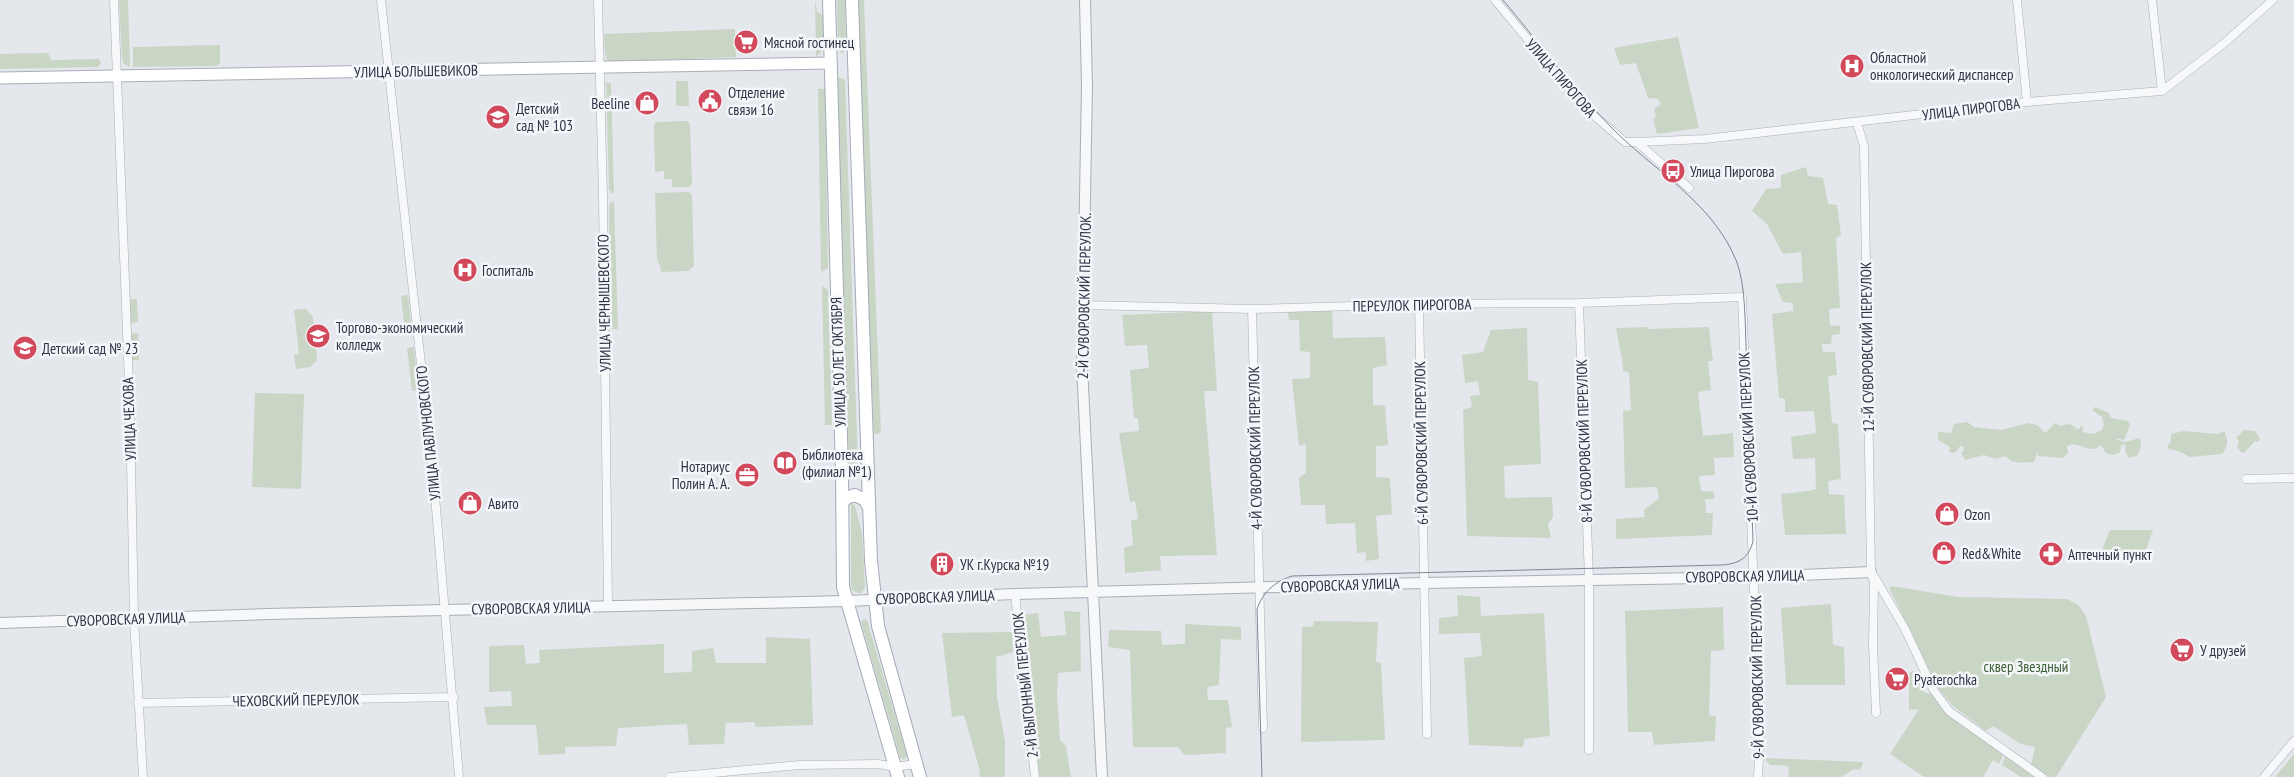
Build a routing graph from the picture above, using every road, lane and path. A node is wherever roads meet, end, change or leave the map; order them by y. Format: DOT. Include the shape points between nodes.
graph roads {
  1 [pos="114,0"];
  2 [pos="381,0"];
  3 [pos="598,0"];
  4 [pos="829,0"];
  5 [pos="852,0"];
  6 [pos="1085,0"];
  7 [pos="1495,0"];
  8 [pos="2017,0"];
  9 [pos="2152,0"];
  10 [pos="2273,0"];
  11 [pos="854,62"];
  12 [pos="831,63"];
  13 [pos="600,67"];
  14 [pos="389,71"];
  15 [pos="118,75"];
  16 [pos="0,78"];
  17 [pos="2162,92"];
  18 [pos="2026,102"];
  19 [pos="1857,123"];
  20 [pos="1637,142"];
  21 [pos="1689,188"];
  22 [pos="1742,297"];
  23 [pos="1579,303"];
  24 [pos="1419,304"];
  25 [pos="1082,305"];
  26 [pos="1252,309"];
  27 [pos="2294,478"];
  28 [pos="842,479"];
  29 [pos="867,479"];
  30 [pos="2246,479"];
  31 [pos="842,504"];
  32 [pos="868,506"];
  33 [pos="1871,572"];
  34 [pos="1754,577"];
  35 [pos="1588,579"];
  36 [pos="1423,582"];
  37 [pos="1259,587"];
  38 [pos="1093,593"];
  39 [pos="1015,594"];
  40 [pos="874,599"];
  41 [pos="846,601"];
  42 [pos="608,606"];
  43 [pos="444,610"];
  44 [pos="134,619"];
  45 [pos="0,623"];
  46 [pos="454,697"];
  47 [pos="138,702"];
  48 [pos="1876,713"];
  49 [pos="1263,728"];
  50 [pos="1427,734"];
  51 [pos="2294,741"];
  52 [pos="1589,750"];
  53 [pos="916,764"];
  54 [pos="896,772"];
  55 [pos="143,777"];
  56 [pos="460,777"];
  57 [pos="670,777"];
  58 [pos="920,777"];
  59 [pos="1035,777"];
  60 [pos="1102,777"];
  61 [pos="1758,777"];
  62 [pos="2042,777"];
  63 [pos="2264,777"];
  1 -- 15 [label="street, УЛИЦА ЧЕХОВА"];
  2 -- 14 [label="street, УЛИЦА ПАВЛУНОВСКОГО"];
  3 -- 13 [label="street, УЛИЦА ЧЕРНЫШЕВСКОГО"];
  4 -- 12 [label="main road, УЛИЦА 50 ЛЕТ ОКТЯБРЯ"];
  5 -- 11 [label="main road, УЛИЦА 50 ЛЕТ ОКТЯБРЯ"];
  6 -- 25 [label="street, 2-Й СУВОРОВСКИЙ ПЕРЕУЛОК." via="1087,86"];
  7 -- 20 [label="street, УЛИЦА ПИРОГОВА" via="1584,107 1625,142"];
  8 -- 18 [label="street"];
  9 -- 17 [label="street"];
  10 -- 17 [label="street"];
  11 -- 12 [label="main road"];
  11 -- 29 [label="main road, УЛИЦА 50 ЛЕТ ОКТЯБРЯ"];
  12 -- 13 [label="main road, УЛИЦА БОЛЬШЕВИКОВ"];
  12 -- 28 [label="main road, УЛИЦА 50 ЛЕТ ОКТЯБРЯ"];
  13 -- 14 [label="main road, УЛИЦА БОЛЬШЕВИКОВ"];
  13 -- 42 [label="street, УЛИЦА ЧЕРНЫШЕВСКОГО"];
  14 -- 15 [label="main road, УЛИЦА БОЛЬШЕВИКОВ"];
  14 -- 43 [label="street, УЛИЦА ПАВЛУНОВСКОГО" via="432,466"];
  15 -- 16 [label="main road, УЛИЦА БОЛЬШЕВИКОВ"];
  15 -- 44 [label="street, УЛИЦА ЧЕХОВА"];
  17 -- 18 [label="street, УЛИЦА ПИРОГОВА"];
  18 -- 19 [label="street, УЛИЦА ПИРОГОВА"];
  19 -- 20 [label="street, УЛИЦА ПИРОГОВА"];
  19 -- 33 [label="street, 12-Й СУВОРОВСКИЙ ПЕРЕУЛОК" via="1864,146"];
  20 -- 21 [label="street, УЛИЦА ПИРОГОВА"];
  22 -- 23 [label="street, ПЕРЕУЛОК ПИРОГОВА"];
  22 -- 34 [label="street, 10-Й СУВОРОВСКИЙ ПЕРЕУЛОК"];
  23 -- 24 [label="street, ПЕРЕУЛОК ПИРОГОВА"];
  23 -- 35 [label="street, 8-Й СУВОРОВСКИЙ ПЕРЕУЛОК"];
  24 -- 26 [label="street, ПЕРЕУЛОК ПИРОГОВА"];
  24 -- 36 [label="street, 6-Й СУВОРОВСКИЙ ПЕРЕУЛОК"];
  25 -- 26 [label="street, ПЕРЕУЛОК ПИРОГОВА"];
  25 -- 38 [label="street, 2-Й СУВОРОВСКИЙ ПЕРЕУЛОК."];
  26 -- 37 [label="street, 4-Й СУВОРОВСКИЙ ПЕРЕУЛОК"];
  27 -- 30 [label="street"];
  28 -- 29 [label="main road" via="855,488"];
  28 -- 31 [label="main road, УЛИЦА 50 ЛЕТ ОКТЯБРЯ"];
  29 -- 32 [label="main road, УЛИЦА 50 ЛЕТ ОКТЯБРЯ"];
  31 -- 32 [label="main road" via="846,498 855,495 865,500"];
  31 -- 41 [label="main road, УЛИЦА 50 ЛЕТ ОКТЯБРЯ"];
  32 -- 40 [label="main road, УЛИЦА 50 ЛЕТ ОКТЯБРЯ"];
  33 -- 34 [label="street, СУВОРОВСКАЯ УЛИЦА"];
  33 -- 48 [label="street, 12-Й СУВОРОВСКИЙ ПЕРЕУЛОК" via="1874,583 1872,645"];
  33 -- 62 [label="street" via="1902,623 1940,700 1965,724"];
  34 -- 35 [label="street, СУВОРОВСКАЯ УЛИЦА"];
  34 -- 61 [label="street, 9-Й СУВОРОВСКИЙ ПЕРЕУЛОК" via="1760,737"];
  35 -- 36 [label="street, СУВОРОВСКАЯ УЛИЦА"];
  35 -- 52 [label="street, 8-Й СУВОРОВСКИЙ ПЕРЕУЛОК"];
  36 -- 37 [label="street, СУВОРОВСКАЯ УЛИЦА"];
  36 -- 50 [label="street, 6-Й СУВОРОВСКИЙ ПЕРЕУЛОК"];
  37 -- 38 [label="street, СУВОРОВСКАЯ УЛИЦА"];
  37 -- 49 [label="street, 4-Й СУВОРОВСКИЙ ПЕРЕУЛОК"];
  38 -- 39 [label="street, СУВОРОВСКАЯ УЛИЦА"];
  38 -- 60 [label="street, 2-Й СУВОРОВСКИЙ ПЕРЕУЛОК."];
  39 -- 40 [label="street, СУВОРОВСКАЯ УЛИЦА"];
  39 -- 59 [label="street, 2-Й ВЫГОННЫЙ ПЕРЕУЛОК"];
  40 -- 41 [label="street, СУВОРОВСКАЯ УЛИЦА"];
  40 -- 53 [label="main road, УЛИЦА 50 ЛЕТ ОКТЯБРЯ" via="890,674"];
  41 -- 42 [label="street, СУВОРОВСКАЯ УЛИЦА"];
  41 -- 54 [label="main road, УЛИЦА 50 ЛЕТ ОКТЯБРЯ"];
  42 -- 43 [label="street, СУВОРОВСКАЯ УЛИЦА"];
  43 -- 44 [label="street, СУВОРОВСКАЯ УЛИЦА"];
  43 -- 46 [label="street, УЛИЦА ПАВЛУНОВСКОГО"];
  44 -- 45 [label="street, СУВОРОВСКАЯ УЛИЦА"];
  44 -- 47 [label="street, УЛИЦА ЧЕХОВА"];
  46 -- 47 [label="street, ЧЕХОВСКИЙ ПЕРЕУЛОК"];
  46 -- 56 [label="street, УЛИЦА ПАВЛУНОВСКОГО"];
  47 -- 55 [label="street, УЛИЦА ЧЕХОВА"];
  51 -- 63 [label="street"];
  53 -- 54 [label="street"];
  53 -- 58 [label="main road, УЛИЦА 50 ЛЕТ ОКТЯБРЯ"];
  54 -- 57 [label="street" via="878,764 800,765"];
}
